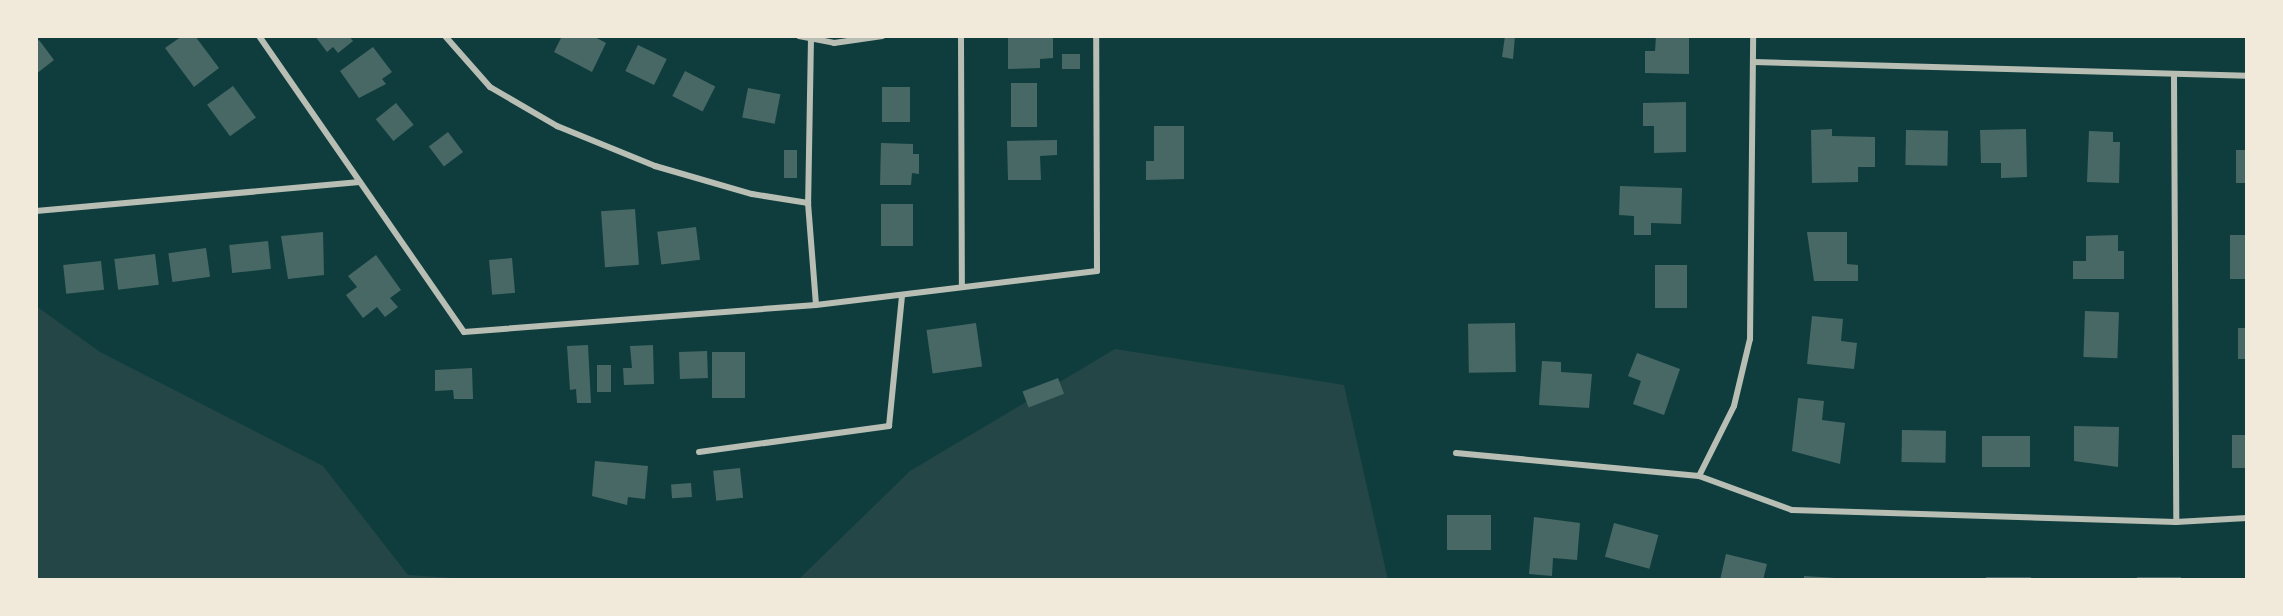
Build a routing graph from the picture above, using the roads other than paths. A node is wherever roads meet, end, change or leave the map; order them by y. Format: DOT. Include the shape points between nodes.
graph roads {
  1 [pos="258,36"];
  2 [pos="445,36"];
  3 [pos="799,36"];
  4 [pos="882,36"];
  5 [pos="961,36"];
  6 [pos="1096,36"];
  7 [pos="1753,36"];
  8 [pos="811,38"];
  9 [pos="1754,62"];
  10 [pos="2247,76"];
  11 [pos="2174,77"];
  12 [pos="360,182"];
  13 [pos="808,203"];
  14 [pos="36,211"];
  15 [pos="962,287"];
  16 [pos="902,296"];
  17 [pos="816,305"];
  18 [pos="699,452"];
  19 [pos="1456,453"];
  20 [pos="1700,476"];
  21 [pos="2247,518"];
  22 [pos="2176,522"];
  1 -- 12 [label="street"];
  2 -- 13 [label="street" via="490,87 557,126 655,166 752,194"];
  3 -- 8 [label="street"];
  4 -- 8 [label="street" via="834,43"];
  5 -- 15 [label="street"];
  6 -- 15 [label="street" via="1097,271"];
  7 -- 9 [label="street"];
  8 -- 13 [label="street"];
  9 -- 11 [label="street"];
  9 -- 20 [label="street" via="1750,339 1734,406"];
  10 -- 11 [label="street"];
  11 -- 22 [label="street"];
  12 -- 14 [label="street"];
  12 -- 17 [label="street" via="464,332"];
  13 -- 17 [label="street"];
  15 -- 16 [label="street"];
  16 -- 17 [label="street"];
  16 -- 18 [label="street" via="889,426"];
  19 -- 20 [label="street"];
  20 -- 22 [label="street" via="1792,510"];
  21 -- 22 [label="street"];
}
